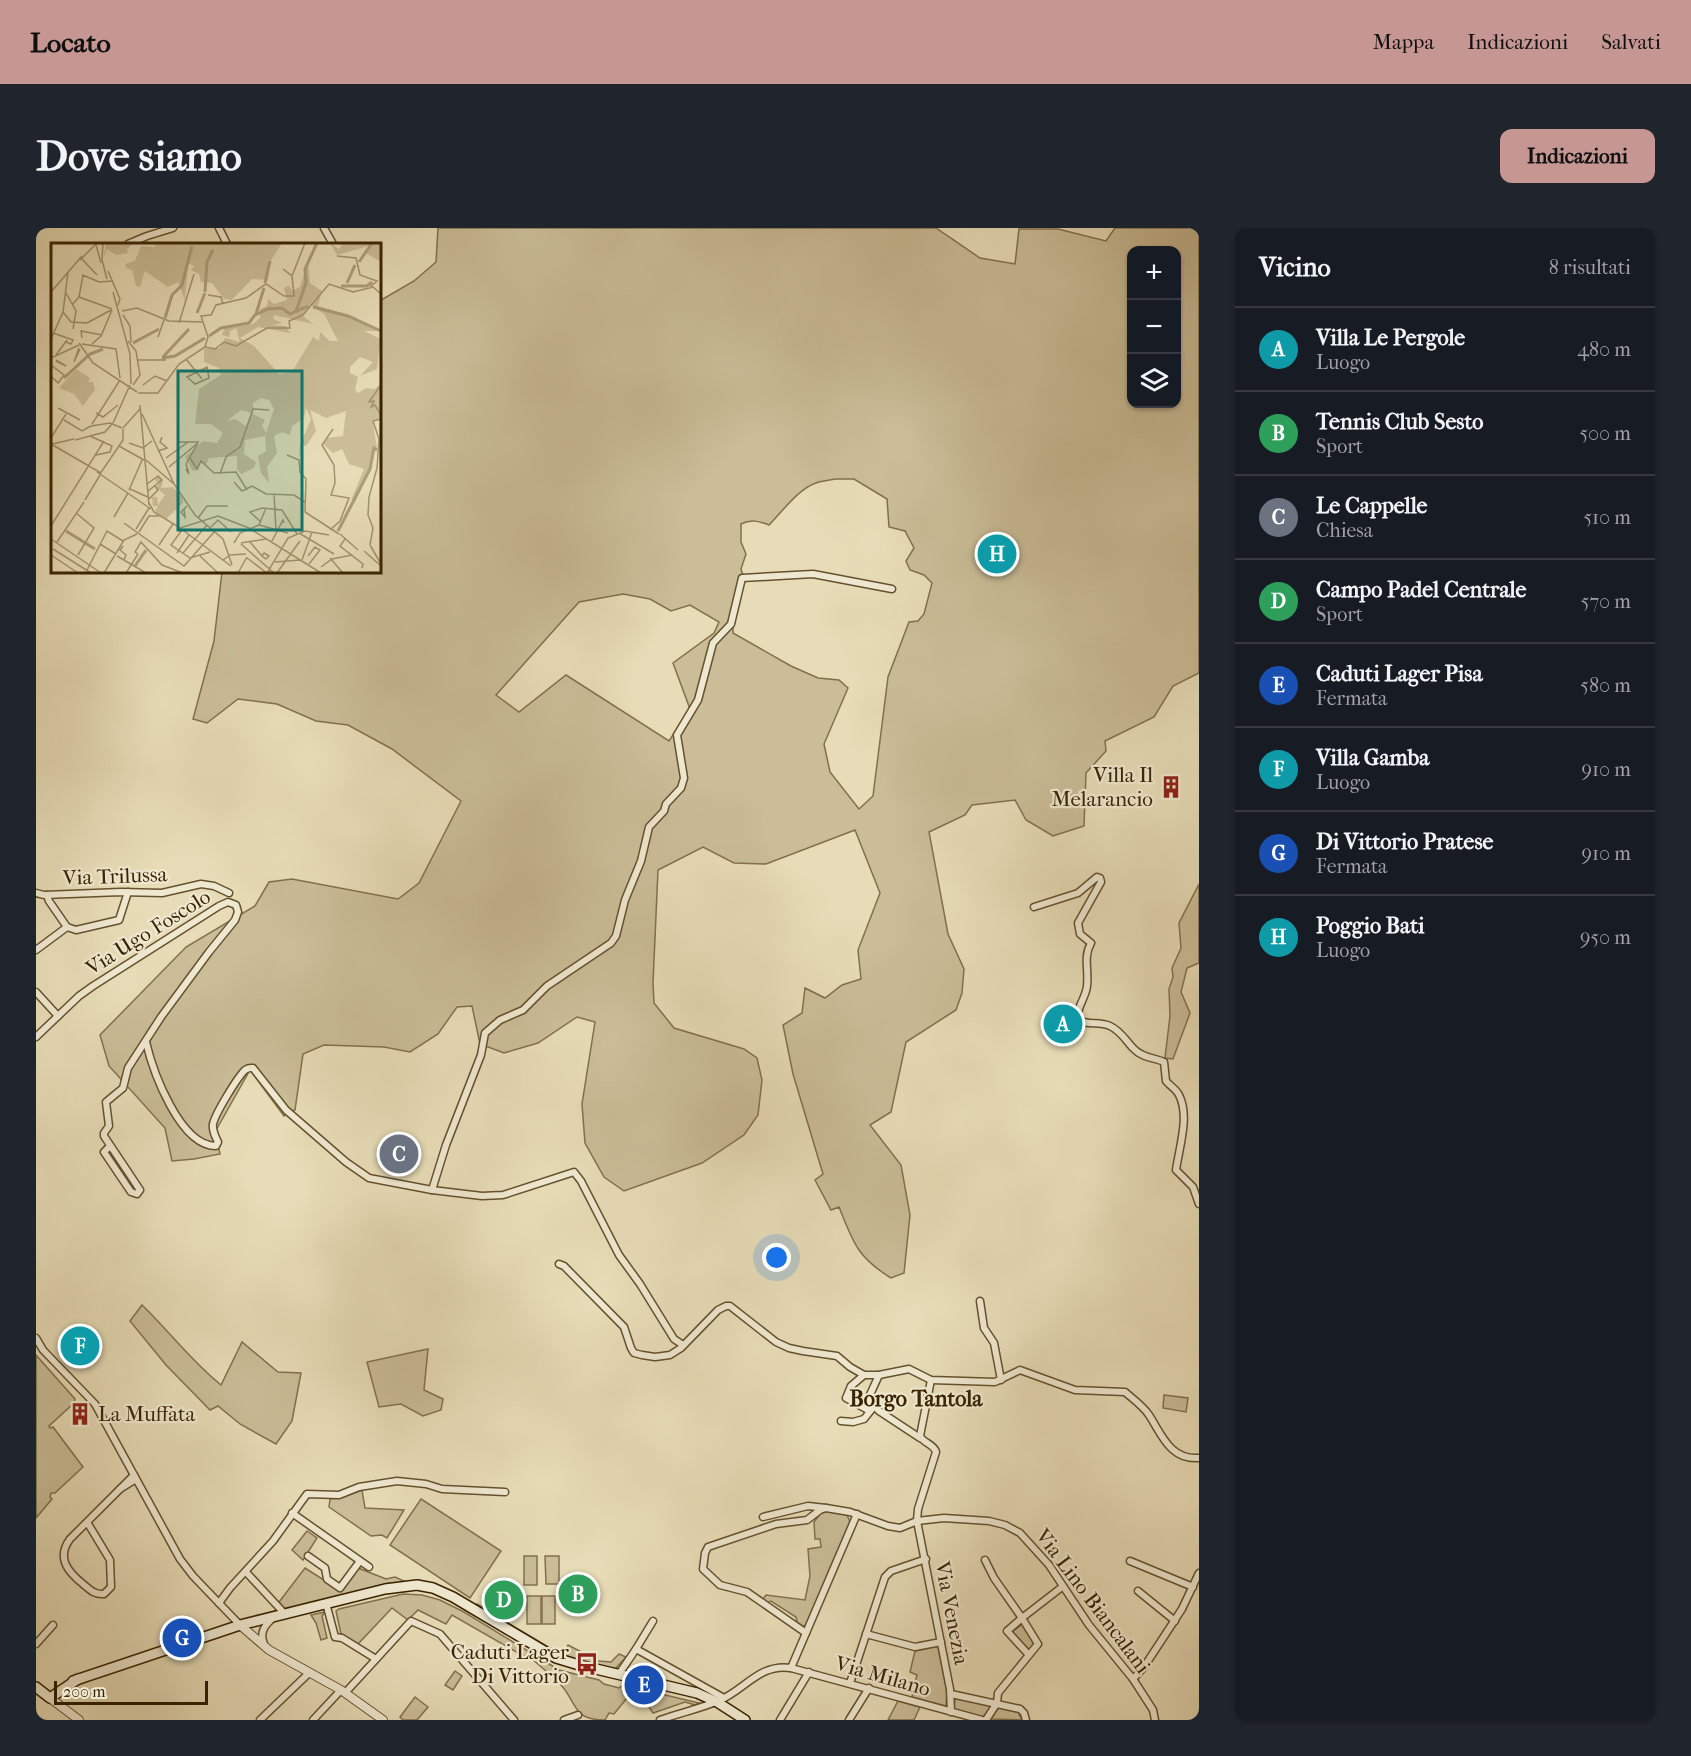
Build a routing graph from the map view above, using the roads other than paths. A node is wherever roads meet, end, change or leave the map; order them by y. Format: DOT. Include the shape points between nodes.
graph roads {
  1 [pos="173,228"];
  2 [pos="219,228"];
  3 [pos="324,228"];
  4 [pos="130,243"];
  5 [pos="226,243"];
  6 [pos="332,243"];
  7 [pos="892,589"];
  8 [pos="128,892"];
  9 [pos="36,893"];
  10 [pos="229,893"];
  11 [pos="47,895"];
  12 [pos="1034,907"];
  13 [pos="67,927"];
  14 [pos="36,950"];
  15 [pos="36,992"];
  16 [pos="1053,1015"];
  17 [pos="58,1016"];
  18 [pos="1078,1019"];
  19 [pos="36,1037"];
  20 [pos="146,1042"];
  21 [pos="110,1146"];
  22 [pos="432,1190"];
  23 [pos="1199,1204"];
  24 [pos="559,1264"];
  25 [pos="980,1301"];
  26 [pos="36,1338"];
  27 [pos="683,1345"];
  28 [pos="864,1375"];
  29 [pos="879,1376"];
  30 [pos="932,1380"];
  31 [pos="1001,1380"];
  32 [pos="872,1408"];
  33 [pos="841,1421"];
  34 [pos="920,1438"];
  35 [pos="1199,1458"];
  36 [pos="135,1477"];
  37 [pos="505,1492"];
  38 [pos="826,1508"];
  39 [pos="292,1513"];
  40 [pos="857,1514"];
  41 [pos="763,1517"];
  42 [pos="917,1521"];
  43 [pos="87,1522"];
  44 [pos="308,1556"];
  45 [pos="926,1559"];
  46 [pos="985,1560"];
  47 [pos="360,1561"];
  48 [pos="1130,1561"];
  49 [pos="369,1567"];
  50 [pos="246,1572"];
  51 [pos="1199,1573"];
  52 [pos="1062,1587"];
  53 [pos="1193,1587"];
  54 [pos="1138,1591"];
  55 [pos="219,1603"];
  56 [pos="326,1603"];
  57 [pos="280,1614"];
  58 [pos="1022,1618"];
  59 [pos="652,1621"];
  60 [pos="1175,1621"];
  61 [pos="53,1625"];
  62 [pos="240,1625"];
  63 [pos="806,1633"];
  64 [pos="866,1634"];
  65 [pos="941,1642"];
  66 [pos="36,1644"];
  67 [pos="265,1647"];
  68 [pos="636,1649"];
  69 [pos="1029,1655"];
  70 [pos="376,1659"];
  71 [pos="791,1668"];
  72 [pos="809,1672"];
  73 [pos="309,1673"];
  74 [pos="619,1674"];
  75 [pos="1133,1679"];
  76 [pos="850,1683"];
  77 [pos="36,1687"];
  78 [pos="869,1688"];
  79 [pos="343,1691"];
  80 [pos="951,1694"];
  81 [pos="50,1698"];
  82 [pos="720,1700"];
  83 [pos="997,1703"];
  84 [pos="951,1712"];
  85 [pos="578,1715"];
  86 [pos="74,1718"];
  87 [pos="670,1718"];
  88 [pos="260,1720"];
  89 [pos="314,1720"];
  90 [pos="383,1720"];
  91 [pos="514,1720"];
  92 [pos="564,1720"];
  93 [pos="660,1720"];
  94 [pos="746,1720"];
  95 [pos="780,1720"];
  96 [pos="849,1720"];
  97 [pos="982,1720"];
  98 [pos="987,1720"];
  99 [pos="1026,1720"];
  100 [pos="1155,1720"];
  1 -- 4 [label="street"];
  2 -- 5 [label="street"];
  3 -- 6 [label="street"];
  7 -- 22 [label="street" via="813,574 742,578 731,624 713,643 698,700 677,735 684,778 681,788 649,826 616,936 548,986 523,1010 500,1020 485,1033"];
  8 -- 10 [label="street, Via Trilussa" via="162,893 208,884"];
  8 -- 11 [label="street, Via Trilussa"];
  8 -- 13 [label="street" via="119,920 75,930"];
  9 -- 11 [label="street, Via Trilussa"];
  11 -- 13 [label="street"];
  12 -- 18 [label="street" via="1078,893 1100,878 1078,923 1080,934 1091,943 1086,954 1087,990"];
  13 -- 14 [label="street"];
  15 -- 17 [label="street"];
  16 -- 18 [label="street"];
  17 -- 19 [label="street, Via Ugo Foscolo"];
  17 -- 20 [label="street, Via Ugo Foscolo" via="93,986 219,906 228,902 236,905 235,920 169,1005"];
  18 -- 23 [label="street" via="1082,1023 1111,1026 1137,1052 1164,1062 1166,1081 1179,1094 1182,1106 1176,1170 1192,1187"];
  20 -- 21 [label="street" via="128,1068 123,1088 106,1102 109,1126 104,1133"];
  20 -- 22 [label="street" via="171,1106 195,1138 209,1146 218,1142 213,1124 250,1067 286,1110 369,1178"];
  21 -- 21 [label="street" via="140,1190 137,1194 131,1192 104,1152"];
  22 -- 27 [label="street" via="503,1195 575,1173 619,1255 674,1339"];
  24 -- 27 [label="street" via="624,1327 634,1353 664,1357"];
  25 -- 31 [label="street" via="984,1328 994,1343"];
  26 -- 36 [label="street" via="95,1404"];
  27 -- 28 [label="street" via="718,1310 730,1306 789,1348 837,1356"];
  28 -- 29 [label="street"];
  28 -- 32 [label="street" via="851,1386 846,1398"];
  29 -- 30 [label="street" via="909,1369"];
  29 -- 32 [label="street" via="868,1399"];
  30 -- 31 [label="street"];
  30 -- 34 [label="street"];
  31 -- 35 [label="street" via="1020,1370 1075,1390 1125,1392 1143,1407 1175,1453"];
  32 -- 33 [label="street" via="864,1419"];
  32 -- 34 [label="street"];
  34 -- 42 [label="street" via="936,1452"];
  36 -- 43 [label="street"];
  36 -- 55 [label="street" via="180,1559"];
  37 -- 39 [label="street" via="442,1489 397,1481 359,1487 339,1496 307,1494"];
  38 -- 40 [label="street, Via Lino Biancalani"];
  38 -- 41 [label="street, Via Lino Biancalani" via="808,1506"];
  38 -- 63 [label="street" via="807,1521 776,1524 710,1545 704,1555 703,1569 720,1585 747,1592"];
  39 -- 47 [label="street"];
  39 -- 50 [label="street"];
  40 -- 42 [label="street, Via Lino Biancalani" via="900,1528"];
  40 -- 63 [label="street"];
  42 -- 45 [label="street, Via Venezia"];
  42 -- 52 [label="street, Via Lino Biancalani" via="944,1518 1005,1525 1037,1550"];
  43 -- 43 [label="street" via="66,1545 66,1566 71,1575 95,1593 104,1594 111,1587 111,1563"];
  44 -- 47 [label="street" via="325,1568 327,1579 340,1588"];
  45 -- 64 [label="street" via="891,1571 885,1577"];
  45 -- 65 [label="street, Via Venezia"];
  46 -- 58 [label="street"];
  47 -- 49 [label="street"];
  48 -- 53 [label="street"];
  50 -- 55 [label="street"];
  50 -- 57 [label="street"];
  51 -- 53 [label="street"];
  52 -- 58 [label="street"];
  52 -- 75 [label="street, Via Lino Biancalani"];
  53 -- 60 [label="street"];
  54 -- 60 [label="street"];
  55 -- 62 [label="street"];
  56 -- 57 [label="main road"];
  56 -- 70 [label="street" via="336,1637"];
  56 -- 74 [label="main road" via="402,1585 428,1587 453,1597 550,1655"];
  57 -- 62 [label="main road"];
  57 -- 67 [label="street" via="263,1629"];
  58 -- 69 [label="street" via="1038,1644"];
  58 -- 69 [label="street" via="1006,1631"];
  59 -- 68 [label="street"];
  60 -- 75 [label="street"];
  61 -- 66 [label="street"];
  62 -- 67 [label="street"];
  62 -- 81 [label="main road" via="73,1682"];
  63 -- 71 [label="street"];
  64 -- 65 [label="street" via="915,1647"];
  64 -- 76 [label="street"];
  65 -- 80 [label="street, Via Venezia"];
  67 -- 73 [label="street"];
  68 -- 74 [label="street"];
  68 -- 82 [label="street"];
  69 -- 83 [label="street" via="999,1693"];
  70 -- 79 [label="street"];
  70 -- 91 [label="street" via="411,1621 440,1634"];
  71 -- 72 [label="street, Via Milano"];
  71 -- 82 [label="street" via="781,1666 764,1671"];
  72 -- 76 [label="street, Via Milano"];
  72 -- 95 [label="street"];
  73 -- 79 [label="street"];
  73 -- 88 [label="street"];
  74 -- 82 [label="main road"];
  75 -- 100 [label="street, Via Lino Biancalani"];
  76 -- 78 [label="street, Via Milano"];
  77 -- 81 [label="main road"];
  78 -- 84 [label="street, Via Milano"];
  78 -- 96 [label="street"];
  79 -- 89 [label="street"];
  79 -- 90 [label="street"];
  80 -- 83 [label="street"];
  80 -- 84 [label="street, Via Venezia"];
  81 -- 86 [label="street"];
  82 -- 87 [label="street"];
  82 -- 94 [label="main road"];
  83 -- 98 [label="street"];
  83 -- 99 [label="street" via="1020,1709"];
  84 -- 97 [label="street, Via Milano"];
  85 -- 92 [label="street"];
  87 -- 93 [label="street"];
}
